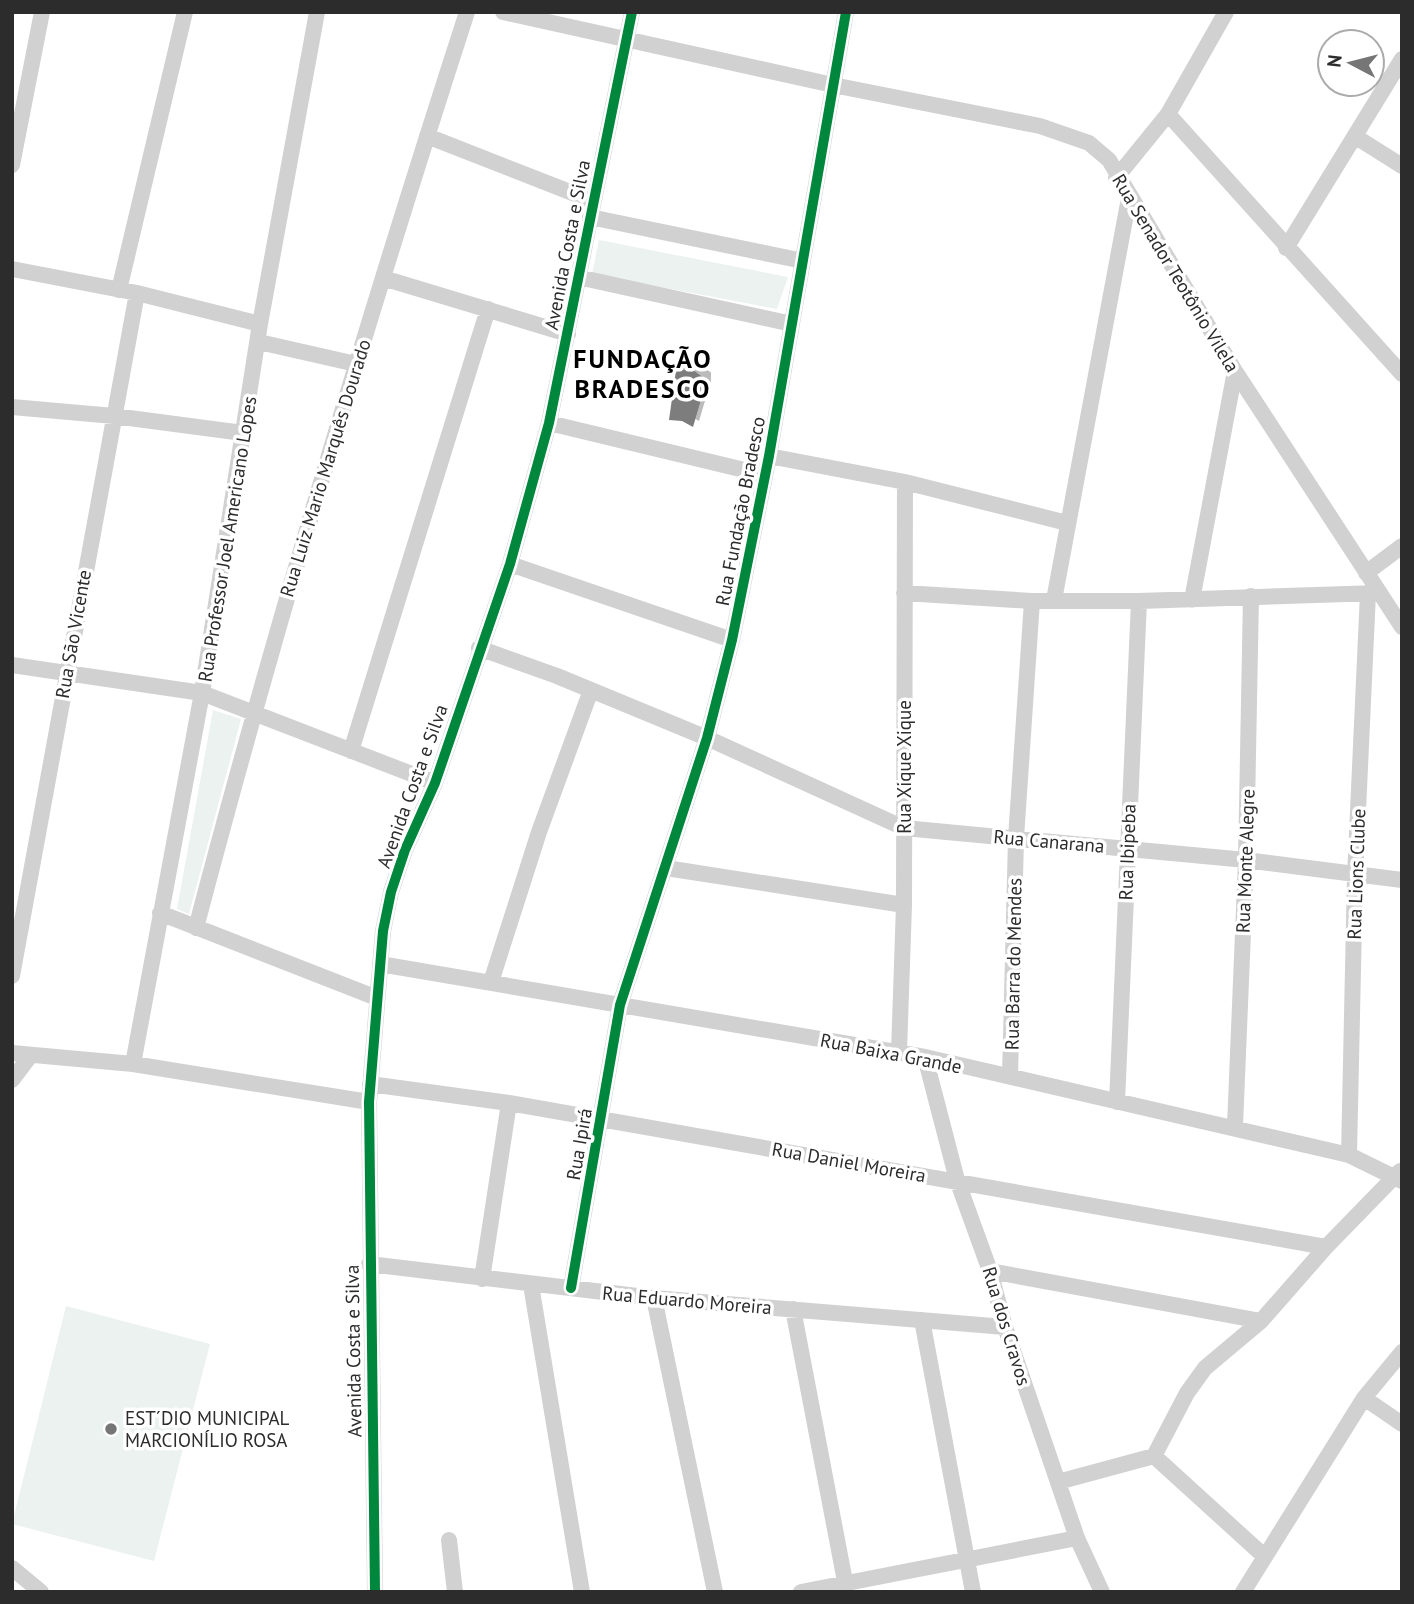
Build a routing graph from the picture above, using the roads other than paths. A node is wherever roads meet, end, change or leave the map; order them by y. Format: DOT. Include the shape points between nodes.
graph roads {
  1 [pos="42,12"];
  2 [pos="185,12"];
  3 [pos="317,12"];
  4 [pos="467,12"];
  5 [pos="503,12"];
  6 [pos="632,12"];
  7 [pos="846,12"];
  8 [pos="1226,12"];
  9 [pos="626,39"];
  10 [pos="1402,59"];
  11 [pos="833,85"];
  12 [pos="1168,114"];
  13 [pos="427,136"];
  14 [pos="1356,137"];
  15 [pos="12,165"];
  16 [pos="1402,166"];
  17 [pos="1116,178"];
  18 [pos="1129,198"];
  19 [pos="592,209"];
  20 [pos="1286,248"];
  21 [pos="803,261"];
  22 [pos="12,270"];
  23 [pos="578,277"];
  24 [pos="383,278"];
  25 [pos="119,290"];
  26 [pos="137,293"];
  27 [pos="488,309"];
  28 [pos="260,324"];
  29 [pos="792,324"];
  30 [pos="568,334"];
  31 [pos="259,342"];
  32 [pos="356,364"];
  33 [pos="1235,371"];
  34 [pos="1402,374"];
  35 [pos="12,407"];
  36 [pos="114,416"];
  37 [pos="549,423"];
  38 [pos="243,433"];
  39 [pos="769,456"];
  40 [pos="765,475"];
  41 [pos="905,482"];
  42 [pos="1067,523"];
  43 [pos="1402,546"];
  44 [pos="510,564"];
  45 [pos="1366,573"];
  46 [pos="904,593"];
  47 [pos="1373,593"];
  48 [pos="1251,596"];
  49 [pos="1054,600"];
  50 [pos="1192,600"];
  51 [pos="1032,601"];
  52 [pos="1139,601"];
  53 [pos="1402,627"];
  54 [pos="732,640"];
  55 [pos="479,648"];
  56 [pos="12,665"];
  57 [pos="66,672"];
  58 [pos="592,690"];
  59 [pos="202,693"];
  60 [pos="253,711"];
  61 [pos="707,738"];
  62 [pos="351,751"];
  63 [pos="435,783"];
  64 [pos="904,828"];
  65 [pos="1016,838"];
  66 [pos="1127,848"];
  67 [pos="1246,860"];
  68 [pos="666,868"];
  69 [pos="1355,876"];
  70 [pos="1402,880"];
  71 [pos="904,905"];
  72 [pos="160,913"];
  73 [pos="195,928"];
  74 [pos="380,964"];
  75 [pos="12,976"];
  76 [pos="491,982"];
  77 [pos="377,998"];
  78 [pos="620,1005"];
  79 [pos="899,1052"];
  80 [pos="12,1054"];
  81 [pos="32,1055"];
  82 [pos="925,1057"];
  83 [pos="133,1064"];
  84 [pos="1010,1077"];
  85 [pos="12,1080"];
  86 [pos="370,1083"];
  87 [pos="369,1102"];
  88 [pos="1117,1102"];
  89 [pos="509,1103"];
  90 [pos="602,1120"];
  91 [pos="1235,1126"];
  92 [pos="1349,1155"];
  93 [pos="1399,1176"];
  94 [pos="957,1180"];
  95 [pos="1326,1247"];
  96 [pos="369,1264"];
  97 [pos="990,1271"];
  98 [pos="482,1279"];
  99 [pos="531,1285"];
  100 [pos="570,1288"];
  101 [pos="654,1298"];
  102 [pos="793,1310"];
  103 [pos="922,1320"];
  104 [pos="1261,1321"];
  105 [pos="1005,1326"];
  106 [pos="1402,1352"];
  107 [pos="1364,1398"];
  108 [pos="1402,1424"];
  109 [pos="1154,1456"];
  110 [pos="1058,1482"];
  111 [pos="1077,1538"];
  112 [pos="449,1540"];
  113 [pos="1264,1556"];
  114 [pos="967,1562"];
  115 [pos="12,1568"];
  116 [pos="847,1588"];
  117 [pos="41,1592"];
  118 [pos="375,1592"];
  119 [pos="455,1592"];
  120 [pos="582,1592"];
  121 [pos="715,1592"];
  122 [pos="802,1592"];
  123 [pos="973,1592"];
  124 [pos="1102,1592"];
  125 [pos="1243,1592"];
  1 -- 15 [label="street"];
  2 -- 25 [label="street"];
  3 -- 28 [label="street, Rua Professor Joel Americano Lopes"];
  4 -- 13 [label="street, Rua Luiz Mario Marquês Dourado"];
  5 -- 9 [label="street, Rua Senador Teotônio Vilela"];
  6 -- 9 [label="street, Avenida Costa e Silva"];
  7 -- 11 [label="street, Rua Fundação Bradesco"];
  8 -- 12 [label="street"];
  9 -- 11 [label="street, Rua Senador Teotônio Vilela"];
  9 -- 19 [label="street, Avenida Costa e Silva"];
  10 -- 14 [label="street"];
  11 -- 17 [label="street, Rua Senador Teotônio Vilela" via="1072,135 1109,160"];
  11 -- 21 [label="street, Rua Fundação Bradesco"];
  12 -- 17 [label="street"];
  12 -- 20 [label="street"];
  13 -- 19 [label="street"];
  13 -- 24 [label="street, Rua Luiz Mario Marquês Dourado"];
  14 -- 16 [label="street"];
  14 -- 20 [label="street"];
  17 -- 18 [label="street, Rua Senador Teotônio Vilela"];
  18 -- 33 [label="street, Rua Senador Teotônio Vilela"];
  18 -- 42 [label="street"];
  19 -- 21 [label="street"];
  19 -- 23 [label="street, Avenida Costa e Silva"];
  20 -- 34 [label="street"];
  21 -- 29 [label="street, Rua Fundação Bradesco"];
  22 -- 25 [label="street"];
  23 -- 29 [label="street"];
  23 -- 30 [label="street, Avenida Costa e Silva"];
  24 -- 27 [label="street"];
  24 -- 32 [label="street, Rua Luiz Mario Marquês Dourado"];
  25 -- 26 [label="street"];
  26 -- 28 [label="street"];
  26 -- 36 [label="street, Rua São Vicente"];
  27 -- 30 [label="street"];
  27 -- 62 [label="street"];
  28 -- 31 [label="street, Rua Professor Joel Americano Lopes"];
  29 -- 39 [label="street, Rua Fundação Bradesco"];
  30 -- 37 [label="street, Avenida Costa e Silva"];
  31 -- 32 [label="street"];
  31 -- 38 [label="street, Rua Professor Joel Americano Lopes"];
  32 -- 60 [label="street, Rua Luiz Mario Marquês Dourado"];
  33 -- 45 [label="street, Rua Senador Teotônio Vilela"];
  33 -- 50 [label="street"];
  35 -- 36 [label="street"];
  36 -- 38 [label="street"];
  36 -- 57 [label="street, Rua São Vicente"];
  37 -- 40 [label="street"];
  37 -- 44 [label="street, Avenida Costa e Silva"];
  38 -- 59 [label="street, Rua Professor Joel Americano Lopes"];
  39 -- 40 [label="street, Rua Fundação Bradesco"];
  39 -- 41 [label="street"];
  40 -- 54 [label="street, Rua Fundação Bradesco"];
  41 -- 42 [label="street"];
  41 -- 46 [label="street, Rua Xique Xique"];
  42 -- 49 [label="street"];
  43 -- 45 [label="street"];
  44 -- 54 [label="street"];
  44 -- 55 [label="street, Avenida Costa e Silva"];
  45 -- 47 [label="street, Rua Senador Teotônio Vilela"];
  46 -- 51 [label="street"];
  46 -- 64 [label="street, Rua Xique Xique"];
  47 -- 48 [label="street"];
  47 -- 53 [label="street, Rua Senador Teotônio Vilela"];
  47 -- 69 [label="street, Rua Lions Clube"];
  48 -- 50 [label="street"];
  48 -- 67 [label="street, Rua Monte Alegre"];
  49 -- 51 [label="street"];
  49 -- 52 [label="street"];
  50 -- 52 [label="street"];
  51 -- 65 [label="street, Rua Barra do Mendes"];
  52 -- 66 [label="street, Rua Ibipeba"];
  54 -- 61 [label="street, Rua Fundação Bradesco"];
  55 -- 58 [label="street, Rua Canarana"];
  55 -- 63 [label="street, Avenida Costa e Silva"];
  56 -- 57 [label="street"];
  57 -- 59 [label="street"];
  57 -- 75 [label="street, Rua São Vicente"];
  58 -- 61 [label="street, Rua Canarana"];
  58 -- 76 [label="street" via="539,832"];
  59 -- 60 [label="street"];
  59 -- 72 [label="street, Rua Professor Joel Americano Lopes"];
  60 -- 62 [label="street"];
  60 -- 73 [label="street, Rua Luiz Mario Marquês Dourado"];
  61 -- 64 [label="street, Rua Canarana"];
  61 -- 68 [label="street, Rua Fundação Bradesco"];
  62 -- 63 [label="street"];
  63 -- 74 [label="street, Avenida Costa e Silva" via="391,892"];
  64 -- 65 [label="street, Rua Canarana"];
  64 -- 71 [label="street, Rua Xique Xique"];
  65 -- 66 [label="street, Rua Canarana"];
  65 -- 84 [label="street, Rua Barra do Mendes"];
  66 -- 67 [label="street, Rua Canarana"];
  66 -- 88 [label="street, Rua Ibipeba"];
  67 -- 69 [label="street, Rua Canarana"];
  67 -- 91 [label="street, Rua Monte Alegre"];
  68 -- 71 [label="street"];
  68 -- 78 [label="street, Rua Fundação Bradesco"];
  69 -- 70 [label="street, Rua Canarana"];
  69 -- 92 [label="street, Rua Lions Clube"];
  71 -- 79 [label="street, Rua Xique Xique"];
  72 -- 73 [label="street"];
  72 -- 83 [label="street, Rua Professor Joel Americano Lopes"];
  73 -- 77 [label="street"];
  74 -- 76 [label="street, Rua Baixa Grande"];
  74 -- 77 [label="street, Avenida Costa e Silva"];
  76 -- 78 [label="street, Rua Baixa Grande"];
  77 -- 86 [label="street, Avenida Costa e Silva"];
  78 -- 79 [label="street, Rua Baixa Grande"];
  78 -- 90 [label="street, Rua Ipirá"];
  79 -- 82 [label="street, Rua Baixa Grande"];
  80 -- 81 [label="street"];
  81 -- 83 [label="street"];
  81 -- 85 [label="street"];
  82 -- 84 [label="street, Rua Baixa Grande"];
  82 -- 94 [label="street, Rua dos Cravos"];
  83 -- 87 [label="street"];
  84 -- 88 [label="street, Rua Baixa Grande"];
  86 -- 87 [label="street, Avenida Costa e Silva"];
  86 -- 89 [label="street, Rua Daniel Moreira"];
  87 -- 96 [label="street, Avenida Costa e Silva"];
  88 -- 91 [label="street, Rua Baixa Grande"];
  89 -- 90 [label="street, Rua Daniel Moreira"];
  89 -- 98 [label="street"];
  90 -- 94 [label="street, Rua Daniel Moreira"];
  90 -- 100 [label="street, Rua Ipirá"];
  91 -- 92 [label="street, Rua Baixa Grande"];
  92 -- 93 [label="street, Rua Baixa Grande"];
  93 -- 95 [label="street"];
  94 -- 95 [label="street, Rua Daniel Moreira"];
  94 -- 97 [label="street, Rua dos Cravos"];
  95 -- 104 [label="street"];
  96 -- 98 [label="street, Rua Eduardo Moreira"];
  96 -- 118 [label="street, Avenida Costa e Silva"];
  97 -- 104 [label="street"];
  97 -- 105 [label="street, Rua dos Cravos"];
  98 -- 99 [label="street, Rua Eduardo Moreira"];
  99 -- 100 [label="street, Rua Eduardo Moreira"];
  99 -- 120 [label="street"];
  100 -- 101 [label="street, Rua Eduardo Moreira"];
  101 -- 102 [label="street, Rua Eduardo Moreira"];
  101 -- 121 [label="street"];
  102 -- 103 [label="street, Rua Eduardo Moreira"];
  102 -- 116 [label="street"];
  103 -- 105 [label="street, Rua Eduardo Moreira"];
  103 -- 114 [label="street"];
  104 -- 109 [label="street" via="1205,1368"];
  105 -- 110 [label="street, Rua dos Cravos"];
  106 -- 107 [label="street"];
  107 -- 108 [label="street"];
  107 -- 113 [label="street"];
  109 -- 110 [label="street"];
  109 -- 113 [label="street"];
  110 -- 111 [label="street, Rua dos Cravos"];
  111 -- 114 [label="street"];
  111 -- 124 [label="street, Rua dos Cravos"];
  112 -- 119 [label="street"];
  113 -- 125 [label="street"];
  114 -- 116 [label="street"];
  114 -- 123 [label="street"];
  115 -- 117 [label="street"];
  116 -- 122 [label="street"];
}
